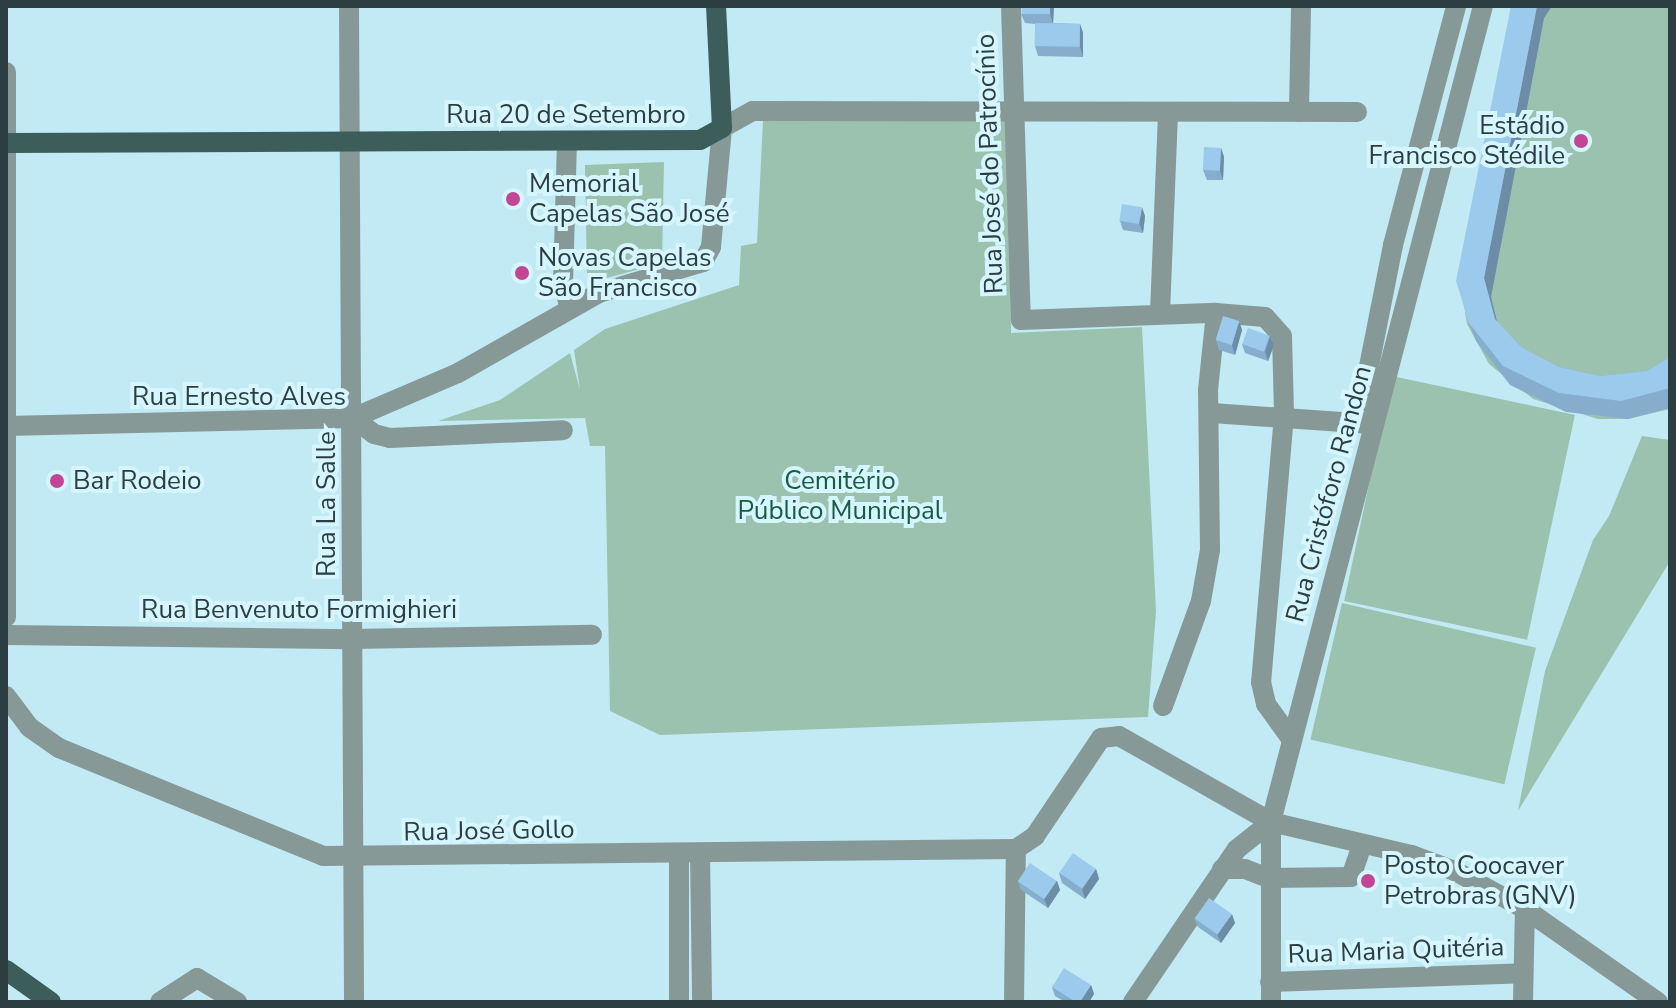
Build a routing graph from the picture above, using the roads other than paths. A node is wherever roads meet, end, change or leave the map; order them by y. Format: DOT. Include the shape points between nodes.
graph roads {
  1 [pos="349,6"];
  2 [pos="716,6"];
  3 [pos="1011,6"];
  4 [pos="1301,6"];
  5 [pos="1456,6"];
  6 [pos="1483,6"];
  7 [pos="6,72"];
  8 [pos="1014,111"];
  9 [pos="1168,112"];
  10 [pos="1299,112"];
  11 [pos="1357,112"];
  12 [pos="722,128"];
  13 [pos="567,141"];
  14 [pos="351,142"];
  15 [pos="7,143"];
  16 [pos="570,308"];
  17 [pos="1160,313"];
  18 [pos="1216,313"];
  19 [pos="1212,413"];
  20 [pos="1284,415"];
  21 [pos="353,418"];
  22 [pos="1366,423"];
  23 [pos="7,426"];
  24 [pos="563,430"];
  25 [pos="6,617"];
  26 [pos="6,635"];
  27 [pos="592,635"];
  28 [pos="352,639"];
  29 [pos="6,696"];
  30 [pos="1163,706"];
  31 [pos="1292,740"];
  32 [pos="1271,822"];
  33 [pos="1362,845"];
  34 [pos="1016,849"];
  35 [pos="700,853"];
  36 [pos="679,854"];
  37 [pos="351,859"];
  38 [pos="1222,869"];
  39 [pos="1269,878"];
  40 [pos="1525,909"];
  41 [pos="6,970"];
  42 [pos="1523,973"];
  43 [pos="1270,992"];
  44 [pos="51,1002"];
  45 [pos="160,1002"];
  46 [pos="237,1002"];
  47 [pos="354,1002"];
  48 [pos="679,1002"];
  49 [pos="702,1002"];
  50 [pos="1014,1002"];
  51 [pos="1133,1002"];
  52 [pos="1523,1002"];
  53 [pos="1658,1002"];
  1 -- 14 [label="street, Rua La Salle"];
  2 -- 12 [label="main road"];
  3 -- 8 [label="street, Rua José do Patrocínio"];
  4 -- 10 [label="street"];
  5 -- 22 [label="street" via="1393,245"];
  6 -- 22 [label="street, Rua Cristóforo Randon"];
  7 -- 15 [label="street"];
  8 -- 9 [label="street, Rua 20 de Setembro"];
  8 -- 12 [label="street, Rua 20 de Setembro" via="753,111"];
  8 -- 17 [label="street, Rua José do Patrocínio" via="1021,320"];
  9 -- 10 [label="street, Rua 20 de Setembro"];
  9 -- 17 [label="street"];
  10 -- 11 [label="street, Rua 20 de Setembro"];
  12 -- 13 [label="main road, Rua 20 de Setembro" via="700,140"];
  12 -- 16 [label="street" via="708,257"];
  13 -- 14 [label="main road, Rua 20 de Setembro"];
  13 -- 16 [label="street" via="563,285"];
  14 -- 15 [label="main road, Rua 20 de Setembro"];
  14 -- 21 [label="street, Rua La Salle"];
  15 -- 23 [label="street"];
  16 -- 21 [label="street" via="458,373"];
  17 -- 18 [label="street"];
  18 -- 19 [label="street" via="1208,390"];
  18 -- 20 [label="street" via="1265,317 1275,323 1285,351"];
  19 -- 20 [label="street"];
  19 -- 30 [label="street" via="1210,550 1201,601"];
  20 -- 22 [label="street"];
  20 -- 31 [label="street" via="1261,682 1266,704"];
  21 -- 23 [label="street, Rua Ernesto Alves"];
  21 -- 24 [label="street, Rua Ernesto Alves" via="374,434 390,438"];
  21 -- 28 [label="street, Rua La Salle"];
  22 -- 31 [label="street, Rua Cristóforo Randon"];
  23 -- 25 [label="street"];
  26 -- 28 [label="street, Rua Benvenuto Formighieri"];
  27 -- 28 [label="street, Rua Benvenuto Formighieri"];
  28 -- 37 [label="street, Rua La Salle"];
  29 -- 37 [label="street, Rua José Gollo" via="29,727 59,748 292,845"];
  31 -- 32 [label="street, Rua Cristóforo Randon"];
  32 -- 33 [label="street"];
  32 -- 34 [label="street" via="1129,740 1110,735 1101,738 1035,836"];
  32 -- 38 [label="street" via="1237,849"];
  32 -- 39 [label="street, Rua Cristóforo Randon"];
  33 -- 39 [label="street" via="1351,877"];
  33 -- 40 [label="street" via="1455,871"];
  34 -- 35 [label="street, Rua José Gollo"];
  34 -- 50 [label="street"];
  35 -- 36 [label="street, Rua José Gollo"];
  35 -- 49 [label="street"];
  36 -- 37 [label="street, Rua José Gollo"];
  36 -- 48 [label="street"];
  37 -- 47 [label="street, Rua La Salle"];
  38 -- 39 [label="street"];
  38 -- 51 [label="street"];
  39 -- 43 [label="street, Rua Cristóforo Randon"];
  40 -- 42 [label="street"];
  40 -- 53 [label="street"];
  41 -- 44 [label="main road"];
  42 -- 43 [label="street, Rua Maria Quitéria"];
  42 -- 52 [label="street"];
  45 -- 46 [label="street" via="197,978"];
}
